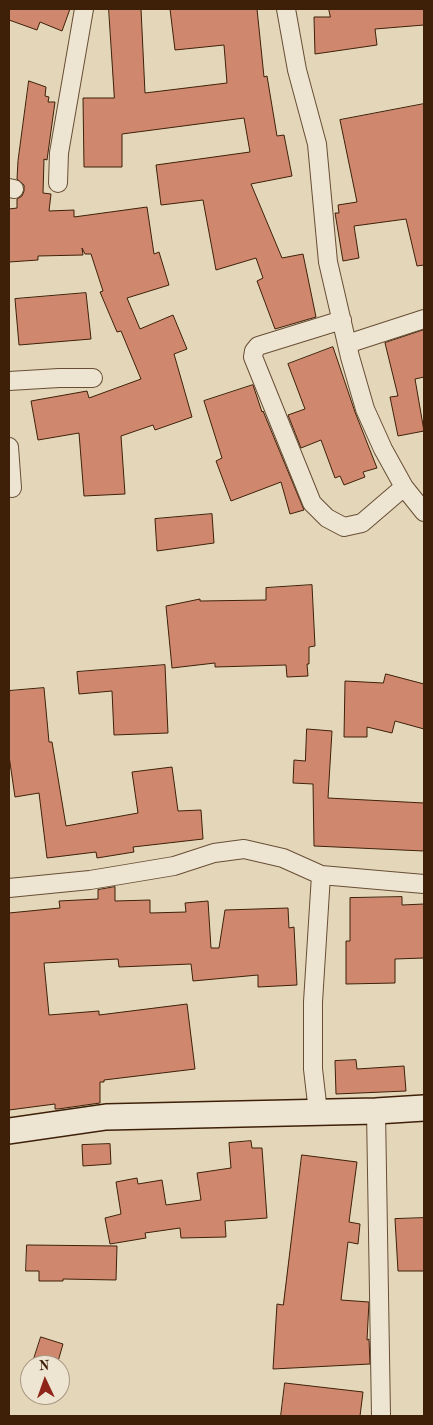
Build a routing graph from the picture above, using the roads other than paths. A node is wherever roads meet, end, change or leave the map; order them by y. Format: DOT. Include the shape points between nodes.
graph roads {
  1 [pos="84,9"];
  2 [pos="286,9"];
  3 [pos="58,183"];
  4 [pos="424,319"];
  5 [pos="342,320"];
  6 [pos="347,344"];
  7 [pos="93,378"];
  8 [pos="9,381"];
  9 [pos="9,447"];
  10 [pos="404,487"];
  11 [pos="12,488"];
  12 [pos="424,512"];
  13 [pos="321,875"];
  14 [pos="424,884"];
  15 [pos="9,888"];
  16 [pos="424,1108"];
  17 [pos="376,1111"];
  18 [pos="318,1112"];
  19 [pos="9,1131"];
  20 [pos="381,1416"];
  1 -- 3 [label="street" via="59,153"];
  2 -- 5 [label="street" via="317,144 328,262"];
  4 -- 6 [label="street"];
  5 -- 6 [label="street"];
  5 -- 10 [label="street" via="258,346 252,357 312,503 326,518 344,527 362,524"];
  6 -- 10 [label="street" via="365,409"];
  7 -- 8 [label="street"];
  9 -- 11 [label="street"];
  10 -- 12 [label="street"];
  13 -- 14 [label="street"];
  13 -- 15 [label="street" via="283,858 244,849 214,853 174,866"];
  13 -- 18 [label="street" via="313,1002 313,1069"];
  16 -- 17 [label="street"];
  17 -- 18 [label="street"];
  17 -- 20 [label="street"];
  18 -- 19 [label="street" via="106,1117"];
}
